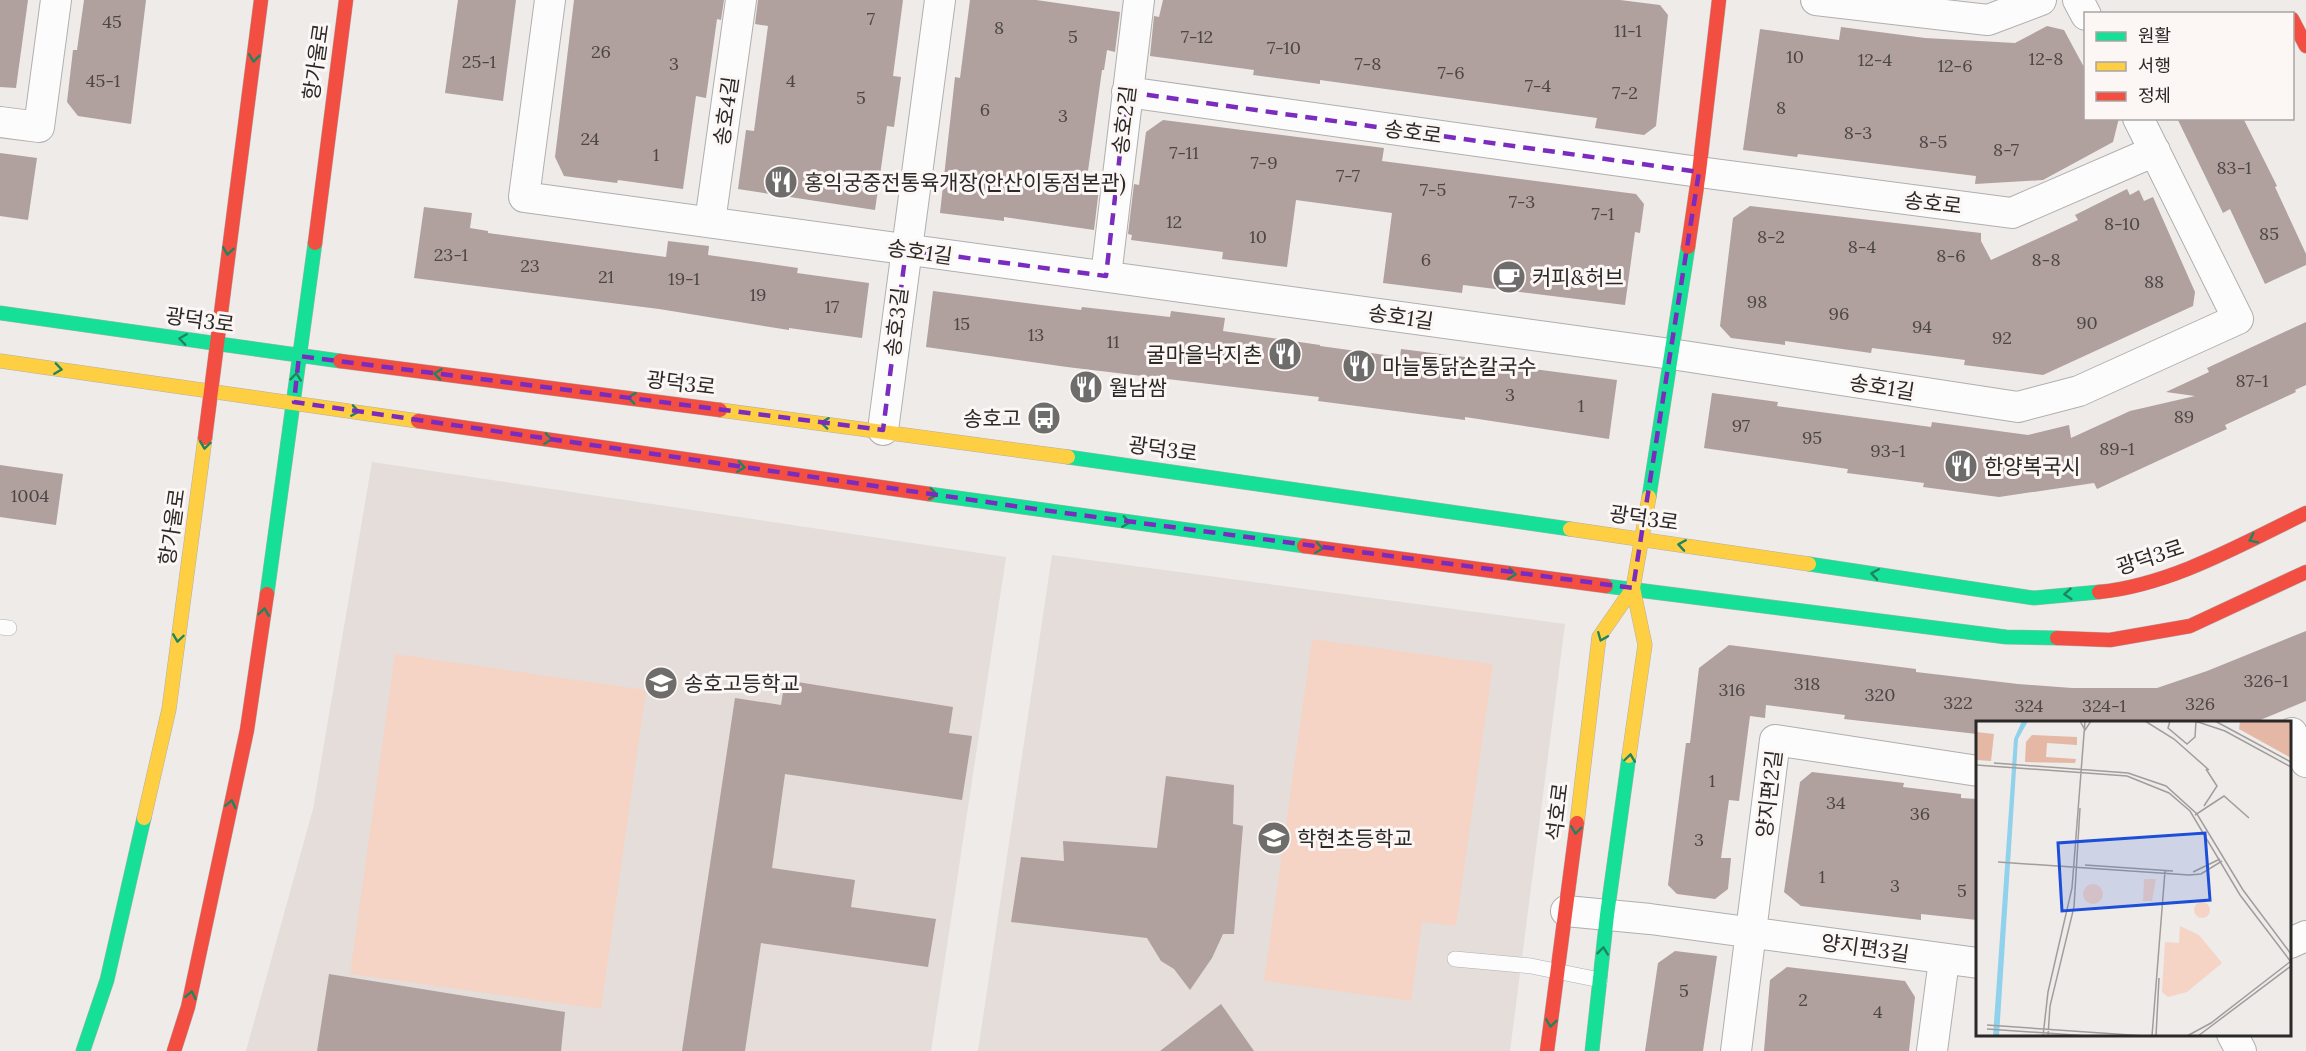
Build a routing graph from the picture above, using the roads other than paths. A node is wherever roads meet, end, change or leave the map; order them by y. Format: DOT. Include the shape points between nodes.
graph roads {
  1 [pos="56,0"];
  2 [pos="261,0"];
  3 [pos="346,0"];
  4 [pos="550,0"];
  5 [pos="741,0"];
  6 [pos="940,0"];
  7 [pos="1139,0"];
  8 [pos="1719,0"];
  9 [pos="1816,0"];
  10 [pos="2040,0"];
  11 [pos="2294,23"];
  12 [pos="2306,46"];
  13 [pos="1127,92"];
  14 [pos="2139,120"];
  15 [pos="0,122"];
  16 [pos="2155,151"];
  17 [pos="1699,172"];
  18 [pos="710,222"];
  19 [pos="906,250"];
  20 [pos="1106,276"];
  21 [pos="0,314"];
  22 [pos="218,344"];
  23 [pos="1671,354"];
  24 [pos="298,356"];
  25 [pos="0,361"];
  26 [pos="212,390"];
  27 [pos="294,402"];
  28 [pos="883,430"];
  29 [pos="2306,513"];
  30 [pos="1642,539"];
  31 [pos="2306,572"];
  32 [pos="1633,588"];
  33 [pos="2296,731"];
  34 [pos="2306,762"];
  35 [pos="1976,771"];
  36 [pos="1566,911"];
  37 [pos="1607,915"];
  38 [pos="1752,932"];
  39 [pos="2306,936"];
  40 [pos="2291,942"];
  41 [pos="1455,959"];
  42 [pos="1944,960"];
  43 [pos="1976,963"];
  44 [pos="1558,972"];
  45 [pos="1600,980"];
  46 [pos="2233,1036"];
  47 [pos="83,1051"];
  48 [pos="174,1051"];
  49 [pos="1547,1051"];
  50 [pos="1592,1051"];
  51 [pos="1736,1051"];
  52 [pos="1932,1051"];
  53 [pos="2241,1051"];
  1 -- 15 [label="street" via="39,127"];
  2 -- 22 [label="main road, 항가울로, one-way"];
  3 -- 24 [label="main road, 항가울로"];
  4 -- 18 [label="street, 송호1길" via="524,197"];
  5 -- 18 [label="street, 송호4길"];
  6 -- 19 [label="street, 송호3길"];
  7 -- 13 [label="street, 송호2길"];
  8 -- 17 [label="main road"];
  9 -- 10 [label="street" via="1988,20"];
  11 -- 12 [label="main road"];
  13 -- 17 [label="street, 송호로"];
  13 -- 20 [label="street, 송호2길"];
  14 -- 16 [label="street, 송호1길"];
  16 -- 17 [label="street, 송호로" via="2012,213"];
  16 -- 23 [label="street, 송호1길" via="2238,319 2079,391 2018,407"];
  17 -- 23 [label="main road"];
  18 -- 19 [label="street, 송호1길"];
  19 -- 20 [label="street, 송호1길"];
  19 -- 28 [label="street, 송호3길"];
  20 -- 23 [label="street, 송호1길"];
  22 -- 21 [label="main road, 광덕3로, one-way"];
  22 -- 24 [label="main road, 광덕3로"];
  22 -- 26 [label="main road, 항가울로"];
  23 -- 30 [label="main road"];
  27 -- 24 [label="main road, 항가울로, one-way"];
  28 -- 24 [label="main road, 광덕3로, one-way"];
  25 -- 26 [label="main road, one-way"];
  26 -- 27 [label="main road"];
  26 -- 47 [label="main road, 항가울로, one-way" via="169,709 107,980"];
  27 -- 32 [label="main road, one-way" via="1046,511"];
  48 -- 27 [label="main road, 항가울로, one-way" via="188,1007 247,730"];
  28 -- 30 [label="main road, 광덕3로"];
  29 -- 30 [label="main road, 광덕3로, one-way" via="2214,558 2128,589 2034,598"];
  30 -- 32 [label="main road, 석호로"];
  31 -- 32 [label="main road" via="2190,626 2110,640 2006,637"];
  32 -- 36 [label="main road, 석호로, one-way" via="1599,637"];
  37 -- 32 [label="main road, 석호로, one-way" via="1645,645"];
  33 -- 34 [label="street"];
  35 -- 38 [label="street, 양지편2길" via="1774,740"];
  36 -- 37 [label="street, 양지편3길"];
  36 -- 44 [label="main road, 석호로"];
  37 -- 38 [label="street, 양지편3길"];
  45 -- 37 [label="main road, 석호로, one-way"];
  38 -- 42 [label="street, 양지편3길"];
  38 -- 51 [label="street, 양지편2길"];
  39 -- 40 [label="street"];
  41 -- 44 [label="lane"];
  42 -- 43 [label="street, 양지편3길"];
  42 -- 52 [label="street"];
  44 -- 45 [label="lane"];
  44 -- 49 [label="main road, 석호로, one-way"];
  45 -- 50 [label="main road, 석호로"];
  46 -- 53 [label="street"];
}
